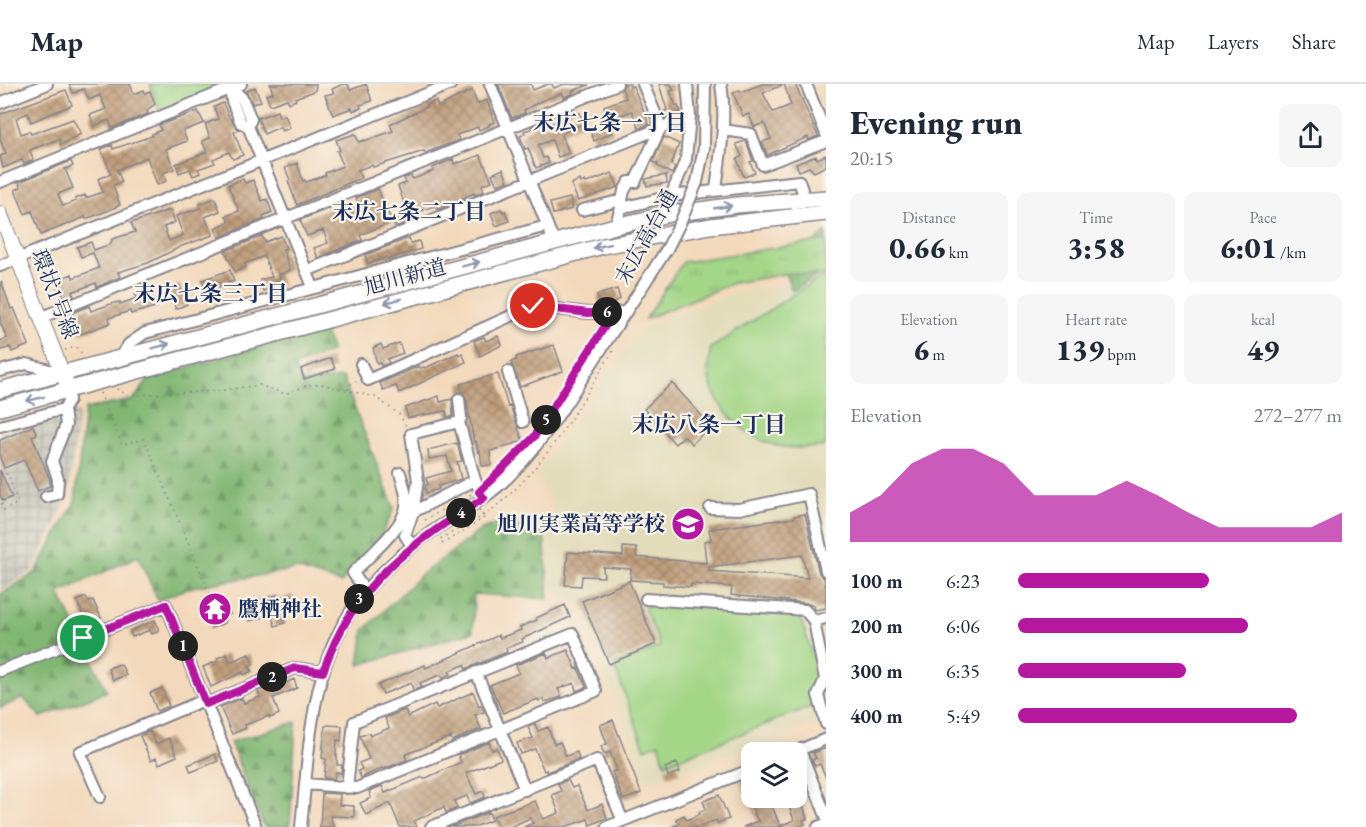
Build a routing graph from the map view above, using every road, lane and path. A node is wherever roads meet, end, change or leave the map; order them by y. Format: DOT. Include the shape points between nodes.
graph roads {
  1 [pos="47,84"];
  2 [pos="451,84"];
  3 [pos="490,84"];
  4 [pos="617,84"];
  5 [pos="643,84"];
  6 [pos="687,84"];
  7 [pos="705,84"];
  8 [pos="721,84"];
  9 [pos="806,84"];
  10 [pos="234,85"];
  11 [pos="0,103"];
  12 [pos="690,116"];
  13 [pos="661,127"];
  14 [pos="507,128"];
  15 [pos="723,130"];
  16 [pos="826,134"];
  17 [pos="826,141"];
  18 [pos="261,160"];
  19 [pos="0,182"];
  20 [pos="529,182"];
  21 [pos="716,190"];
  22 [pos="671,196"];
  23 [pos="826,198"];
  24 [pos="806,200"];
  25 [pos="623,204"];
  26 [pos="582,210"];
  27 [pos="0,213"];
  28 [pos="826,213"];
  29 [pos="285,219"];
  30 [pos="547,226"];
  31 [pos="615,226"];
  32 [pos="554,242"];
  33 [pos="19,258"];
  34 [pos="0,266"];
  35 [pos="306,271"];
  36 [pos="313,287"];
  37 [pos="626,312"];
  38 [pos="42,317"];
  39 [pos="120,357"];
  40 [pos="361,364"];
  41 [pos="0,371"];
  42 [pos="508,372"];
  43 [pos="64,374"];
  44 [pos="359,379"];
  45 [pos="117,389"];
  46 [pos="0,390"];
  47 [pos="69,390"];
  48 [pos="348,391"];
  49 [pos="100,392"];
  50 [pos="459,399"];
  51 [pos="0,408"];
  52 [pos="64,409"];
  53 [pos="459,422"];
  54 [pos="523,422"];
  55 [pos="0,426"];
  56 [pos="411,434"];
  57 [pos="0,472"];
  58 [pos="400,473"];
  59 [pos="475,480"];
  60 [pos="476,495"];
  61 [pos="46,497"];
  62 [pos="461,499"];
  63 [pos="0,501"];
  64 [pos="710,508"];
  65 [pos="4,510"];
  66 [pos="413,512"];
  67 [pos="0,514"];
  68 [pos="427,525"];
  69 [pos="442,544"];
  70 [pos="412,546"];
  71 [pos="826,571"];
  72 [pos="365,591"];
  73 [pos="210,594"];
  74 [pos="646,599"];
  75 [pos="826,618"];
  76 [pos="814,621"];
  77 [pos="0,671"];
  78 [pos="323,672"];
  79 [pos="476,672"];
  80 [pos="205,702"];
  81 [pos="826,724"];
  82 [pos="499,729"];
  83 [pos="826,739"];
  84 [pos="807,747"];
  85 [pos="741,773"];
  86 [pos="807,775"];
  87 [pos="305,784"];
  88 [pos="347,788"];
  89 [pos="525,790"];
  90 [pos="100,797"];
  91 [pos="826,816"];
  92 [pos="623,821"];
  93 [pos="826,824"];
  94 [pos="256,827"];
  95 [pos="301,827"];
  96 [pos="431,827"];
  97 [pos="607,827"];
  98 [pos="818,827"];
  1 -- 11 [label="street"];
  2 -- 18 [label="street"];
  3 -- 14 [label="street"];
  4 -- 14 [label="street"];
  5 -- 13 [label="street"];
  6 -- 12 [label="street"];
  7 -- 37 [label="street, 末広高台通, bridge" via="704,148 697,182 667,249"];
  8 -- 15 [label="street"];
  9 -- 16 [label="street"];
  10 -- 18 [label="street" via="251,119 248,126"];
  10 -- 19 [label="street"];
  12 -- 13 [label="street"];
  12 -- 22 [label="street" via="686,159"];
  13 -- 20 [label="street"];
  13 -- 25 [label="street" via="635,182 629,182 624,191"];
  14 -- 20 [label="street"];
  14 -- 29 [label="street"];
  15 -- 17 [label="street" via="751,134 763,165"];
  15 -- 21 [label="street"];
  18 -- 29 [label="street"];
  18 -- 33 [label="street"];
  20 -- 30 [label="street"];
  20 -- 35 [label="street"];
  21 -- 22 [label="street"];
  21 -- 24 [label="street" via="799,181"];
  22 -- 25 [label="street"];
  23 -- 24 [label="highway, 旭川新道"];
  31 -- 24 [label="highway, 旭川新道, one-way" via="670,214"];
  25 -- 26 [label="street"];
  25 -- 31 [label="street"];
  27 -- 33 [label="main road, 環状1号線"];
  28 -- 47 [label="highway, 旭川新道, one-way" via="710,226 603,246"];
  29 -- 35 [label="street"];
  29 -- 38 [label="street"];
  30 -- 32 [label="street"];
  30 -- 36 [label="street"];
  31 -- 32 [label="highway, 旭川新道"];
  39 -- 32 [label="highway, 旭川新道, one-way"];
  33 -- 34 [label="street"];
  33 -- 38 [label="main road, 環状1号線"];
  35 -- 36 [label="street"];
  36 -- 39 [label="street" via="145,333 129,344"];
  37 -- 40 [label="street" via="588,313 533,306 368,380"];
  37 -- 60 [label="street, 末広高台通" via="545,435 515,471"];
  38 -- 43 [label="main road, 環状1号線"];
  39 -- 43 [label="highway, 旭川新道"];
  41 -- 43 [label="street" via="27,364"];
  42 -- 54 [label="street"];
  43 -- 46 [label="highway, 旭川新道"];
  43 -- 47 [label="main road, 環状1号線"];
  44 -- 48 [label="path"];
  45 -- 48 [label="path" via="128,395 259,385 285,394 321,384"];
  47 -- 51 [label="highway, 旭川新道, one-way"];
  47 -- 52 [label="street"];
  48 -- 56 [label="path" via="375,397 399,414"];
  49 -- 73 [label="path" via="122,445 144,440"];
  50 -- 53 [label="street"];
  52 -- 55 [label="street"];
  52 -- 61 [label="street" via="66,425 52,461 58,479 57,494"];
  53 -- 56 [label="street"];
  53 -- 59 [label="street"];
  56 -- 66 [label="street" via="418,481"];
  57 -- 65 [label="path" via="8,474 18,503"];
  58 -- 72 [label="street" via="405,511 389,535 353,573"];
  59 -- 60 [label="street"];
  59 -- 66 [label="street"];
  60 -- 69 [label="path, bridge" via="484,518"];
  60 -- 70 [label="street, 末広高台通"];
  62 -- 68 [label="path" via="425,520"];
  63 -- 65 [label="path"];
  64 -- 71 [label="street" via="739,509 809,494"];
  65 -- 67 [label="path"];
  66 -- 70 [label="street" via="405,535"];
  70 -- 72 [label="street, 末広高台通"];
  72 -- 78 [label="street, 末広高台通" via="338,633"];
  74 -- 76 [label="street" via="805,610"];
  75 -- 76 [label="street"];
  76 -- 81 [label="street" via="825,679 818,694"];
  77 -- 80 [label="street" via="166,605"];
  78 -- 80 [label="street" via="295,668"];
  78 -- 87 [label="street, 末広高台通" via="315,700"];
  79 -- 82 [label="street"];
  79 -- 82 [label="street" via="573,634 577,643 596,691"];
  79 -- 88 [label="street" via="354,722"];
  80 -- 90 [label="street" via="80,752"];
  80 -- 94 [label="street"];
  82 -- 88 [label="street" via="357,788"];
  82 -- 89 [label="street"];
  83 -- 84 [label="street"];
  85 -- 92 [label="street"];
  86 -- 91 [label="street"];
  87 -- 88 [label="street"];
  87 -- 95 [label="street, 末広高台通"];
  89 -- 92 [label="street" via="597,760"];
  89 -- 96 [label="street"];
  92 -- 97 [label="street"];
  93 -- 98 [label="street"];
}
